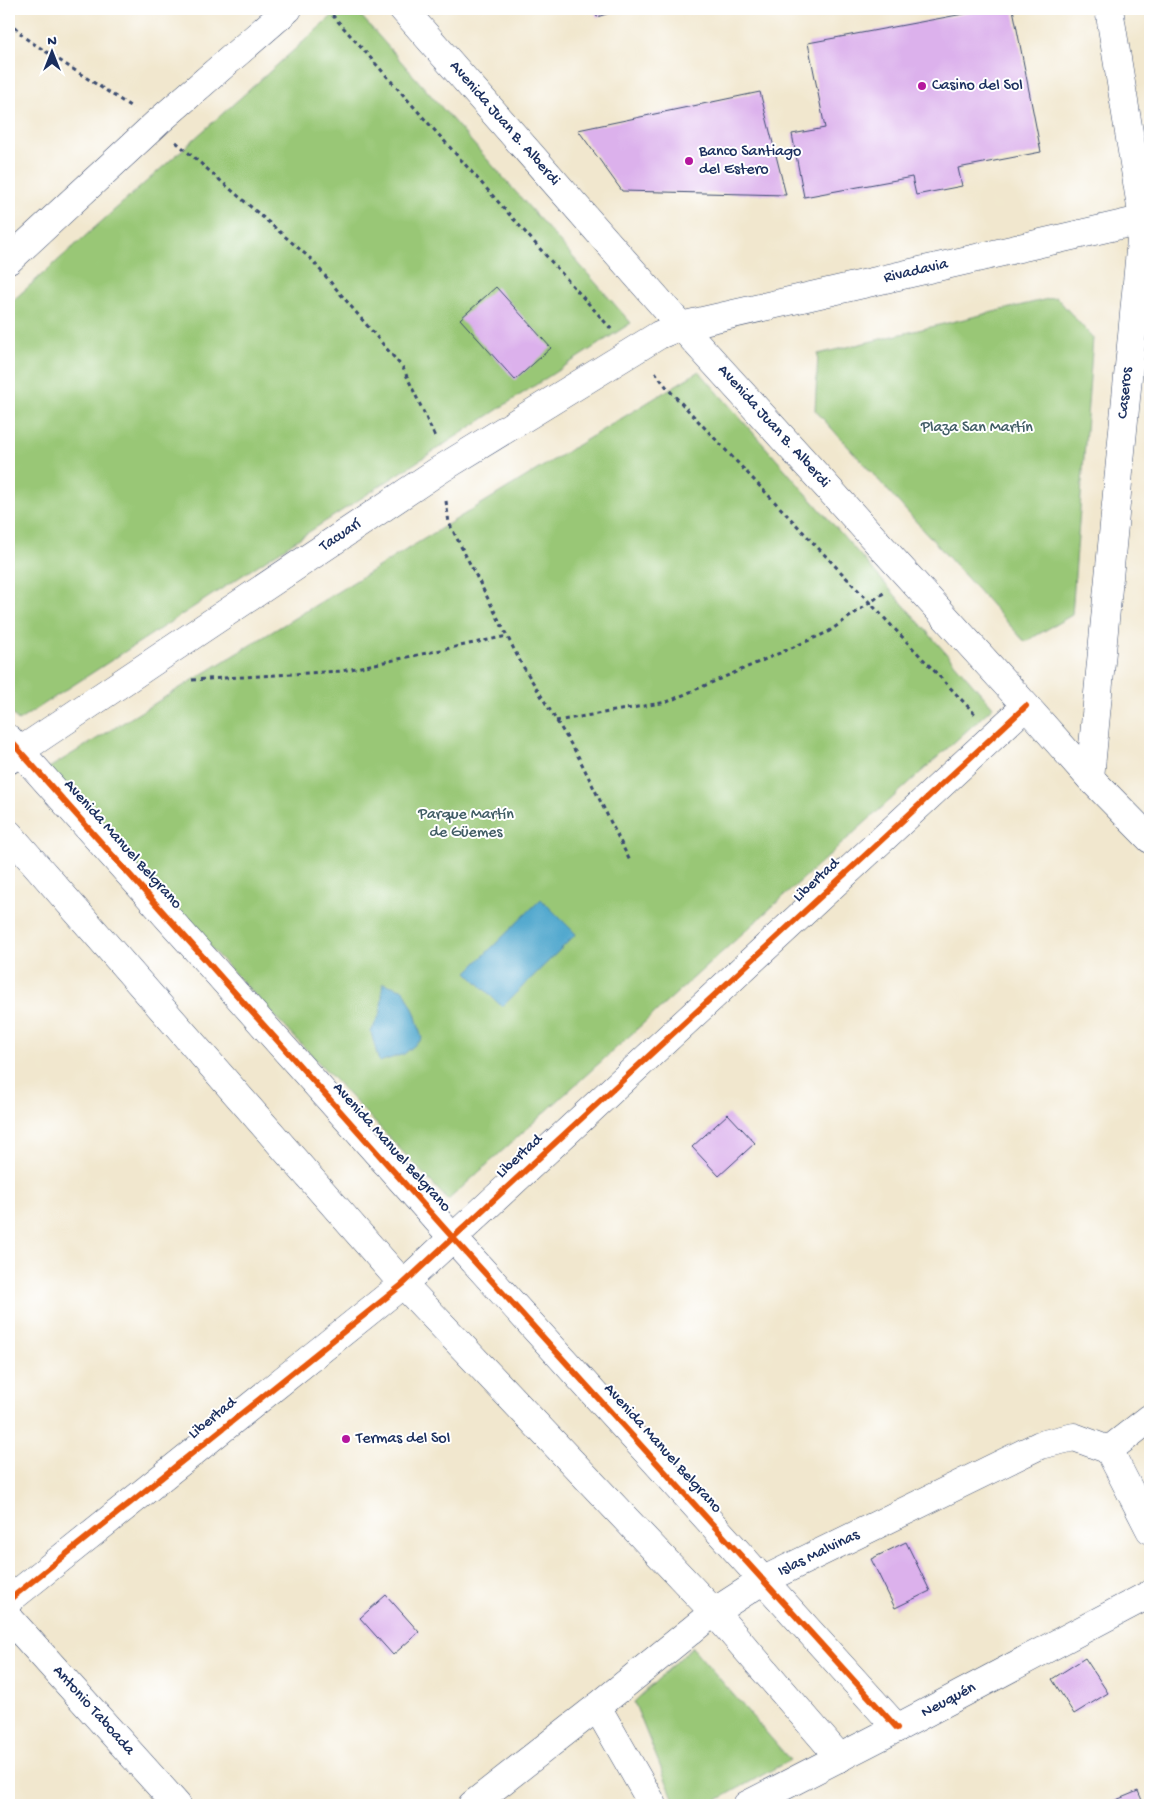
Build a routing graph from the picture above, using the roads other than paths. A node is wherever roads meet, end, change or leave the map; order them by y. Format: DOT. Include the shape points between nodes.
graph roads {
  1 [pos="288,9"];
  2 [pos="403,9"];
  3 [pos="1109,9"];
  4 [pos="1146,219"];
  5 [pos="9,260"];
  6 [pos="681,326"];
  7 [pos="1026,706"];
  8 [pos="12,750"];
  9 [pos="1090,778"];
  10 [pos="9,834"];
  11 [pos="1150,839"];
  12 [pos="452,1238"];
  13 [pos="404,1284"];
  14 [pos="1150,1418"];
  15 [pos="1109,1450"];
  16 [pos="1150,1530"];
  17 [pos="762,1581"];
  18 [pos="1150,1594"];
  19 [pos="9,1600"];
  20 [pos="714,1612"];
  21 [pos="9,1618"];
  22 [pos="597,1707"];
  23 [pos="898,1728"];
  24 [pos="840,1758"];
  25 [pos="177,1805"];
  26 [pos="472,1805"];
  27 [pos="653,1805"];
  28 [pos="747,1805"];
  1 -- 5 [label="main road" via="158,122"];
  2 -- 6 [label="main road, Avenida Juan B. Alberdi"];
  3 -- 4 [label="main road, Caseros"];
  4 -- 6 [label="main road, Rivadavia"];
  4 -- 9 [label="main road, Caseros"];
  6 -- 7 [label="main road, Avenida Juan B. Alberdi"];
  6 -- 8 [label="main road, Tacuarí" via="637,347 441,469"];
  7 -- 9 [label="main road, Avenida Juan B. Alberdi"];
  7 -- 12 [label="main road, Libertad"];
  8 -- 12 [label="main road, Avenida Manuel Belgrano"];
  9 -- 11 [label="main road, Avenida Juan B. Alberdi"];
  10 -- 13 [label="main road"];
  12 -- 13 [label="main road, Libertad"];
  12 -- 17 [label="main road, Avenida Manuel Belgrano"];
  13 -- 19 [label="main road, Libertad"];
  13 -- 20 [label="main road"];
  14 -- 15 [label="main road"];
  15 -- 16 [label="main road"];
  15 -- 17 [label="main road, Islas Malvinas" via="1074,1437 1040,1446"];
  17 -- 20 [label="main road, Islas Malvinas"];
  17 -- 23 [label="main road, Avenida Manuel Belgrano"];
  18 -- 23 [label="main road, Neuquén"];
  20 -- 22 [label="main road, Islas Malvinas"];
  20 -- 24 [label="main road"];
  21 -- 25 [label="main road, Antonio Taboada"];
  22 -- 26 [label="main road, Islas Malvinas"];
  22 -- 27 [label="main road"];
  23 -- 24 [label="main road, Neuquén"];
  24 -- 28 [label="main road, Neuquén"];
}
